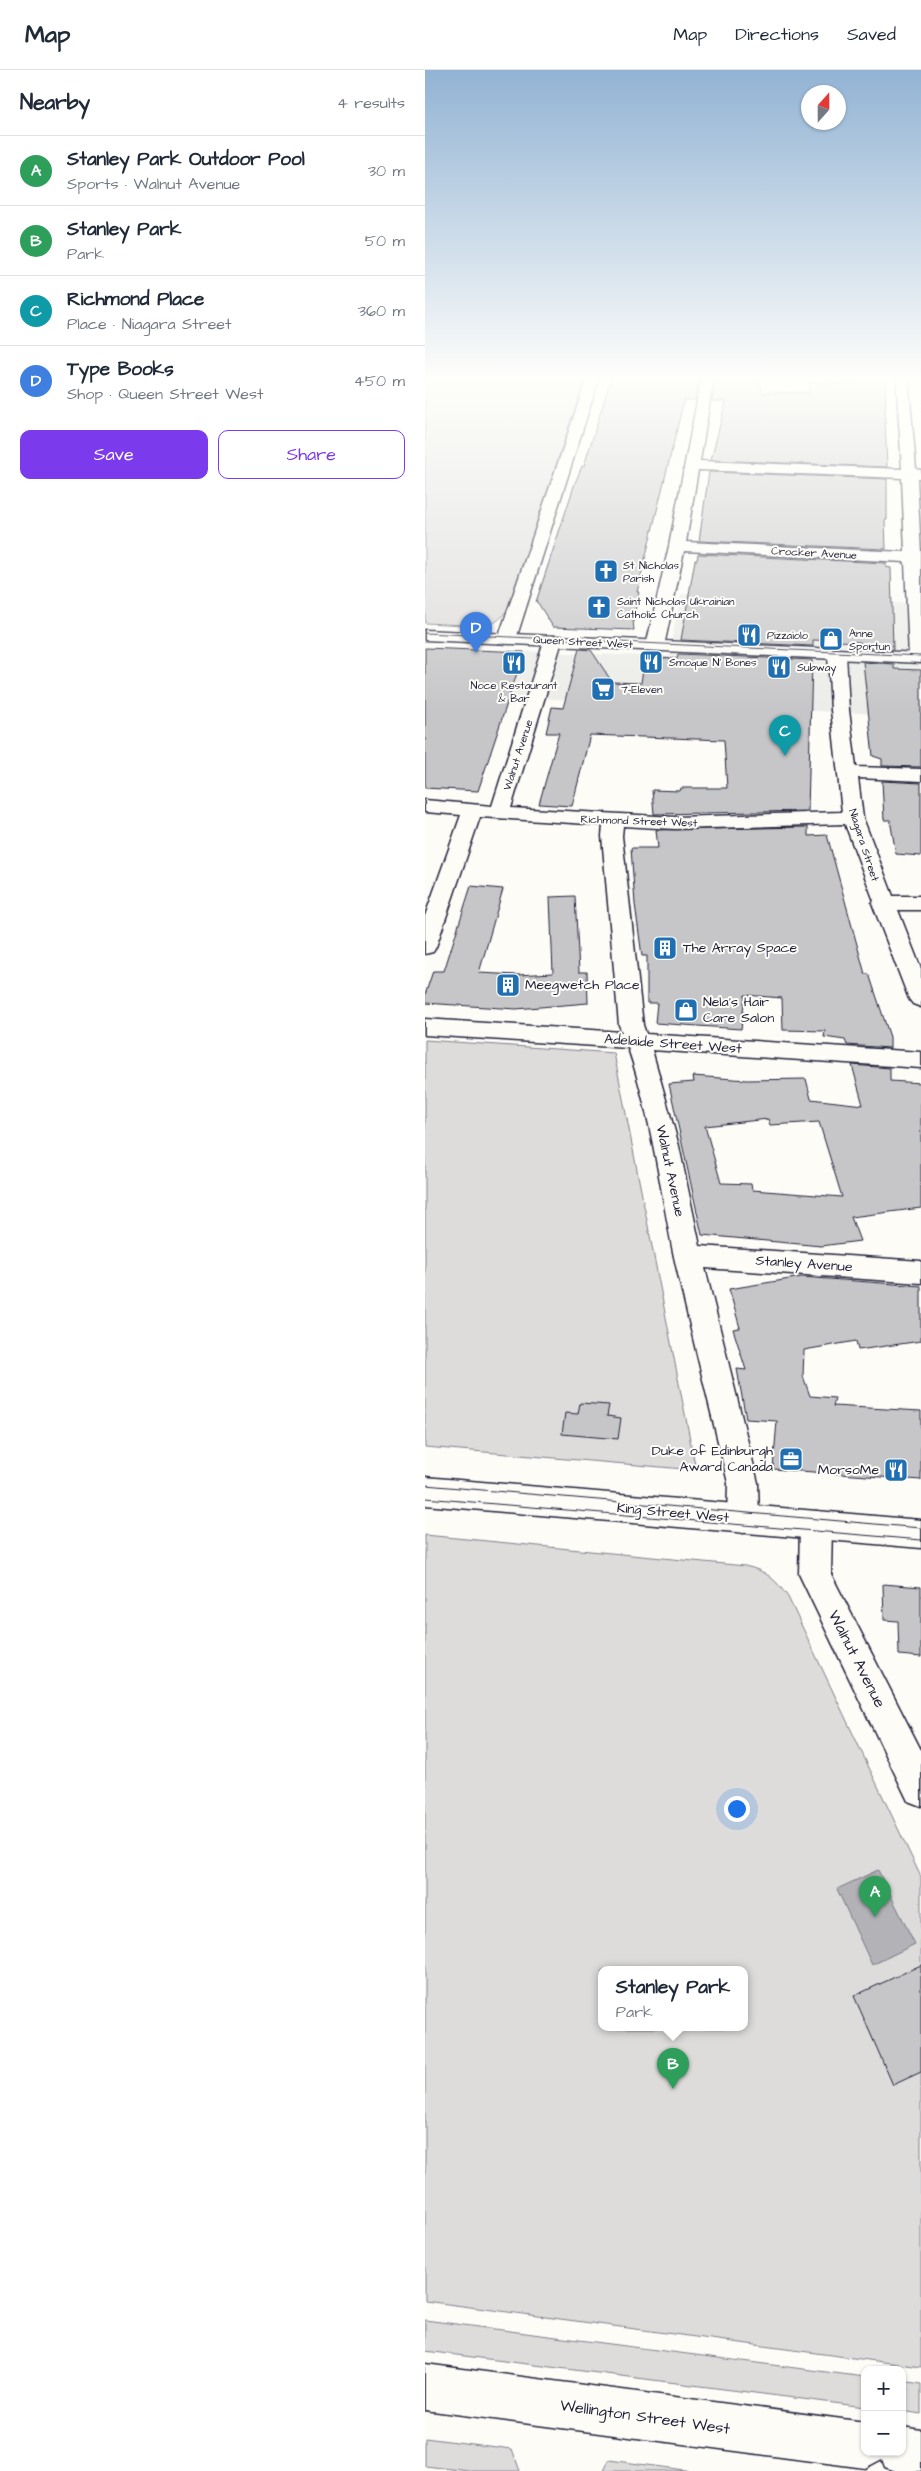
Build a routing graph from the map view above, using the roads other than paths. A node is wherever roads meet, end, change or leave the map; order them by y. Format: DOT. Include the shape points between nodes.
graph roads {
  1 [pos="557,487"];
  2 [pos="687,487"];
  3 [pos="915,487"];
  4 [pos="677,546"];
  5 [pos="916,558"];
  6 [pos="425,635"];
  7 [pos="507,638"];
  8 [pos="553,641"];
  9 [pos="655,646"];
  10 [pos="837,654"];
  11 [pos="919,658"];
  12 [pos="847,772"];
  13 [pos="921,775"];
  14 [pos="425,806"];
  15 [pos="473,809"];
  16 [pos="500,812"];
  17 [pos="853,818"];
  18 [pos="614,821"];
  19 [pos="883,902"];
  20 [pos="921,903"];
  21 [pos="425,947"];
  22 [pos="921,999"];
  23 [pos="425,1027"];
  24 [pos="637,1042"];
  25 [pos="921,1060"];
  26 [pos="688,1256"];
  27 [pos="921,1272"];
  28 [pos="425,1491"];
  29 [pos="743,1519"];
  30 [pos="816,1525"];
  31 [pos="921,1534"];
  32 [pos="921,1788"];
  33 [pos="425,2387"];
  34 [pos="861,2445"];
  35 [pos="906,2451"];
  36 [pos="921,2453"];
  1 -- 7 [label="street"];
  2 -- 4 [label="street"];
  3 -- 5 [label="street"];
  4 -- 5 [label="street, Crocker Avenue"];
  4 -- 9 [label="street"];
  5 -- 11 [label="street"];
  6 -- 7 [label="street, Queen Street West"];
  7 -- 8 [label="street, Queen Street West"];
  8 -- 9 [label="street, Queen Street West"];
  8 -- 16 [label="street, Walnut Avenue"];
  9 -- 10 [label="street, Queen Street West"];
  10 -- 11 [label="street, Queen Street West"];
  10 -- 12 [label="street, Niagara Street"];
  12 -- 13 [label="street"];
  12 -- 17 [label="street, Niagara Street"];
  14 -- 15 [label="street, Richmond Street West"];
  15 -- 16 [label="street, Richmond Street West"];
  15 -- 21 [label="street"];
  16 -- 18 [label="street, Richmond Street West"];
  17 -- 18 [label="street, Richmond Street West" via="729,823"];
  17 -- 19 [label="street, Niagara Street"];
  18 -- 24 [label="street, Walnut Avenue" via="611,836 631,1025"];
  19 -- 20 [label="street"];
  19 -- 22 [label="street, Niagara Street"];
  23 -- 24 [label="street, Adelaide Street West"];
  24 -- 25 [label="street, Adelaide Street West"];
  24 -- 26 [label="street, Walnut Avenue" via="666,1146"];
  26 -- 27 [label="street, Stanley Avenue"];
  26 -- 29 [label="street, Walnut Avenue" via="743,1483"];
  28 -- 29 [label="street, King Street West"];
  29 -- 30 [label="street, King Street West"];
  30 -- 31 [label="street, King Street West"];
  30 -- 32 [label="street, Walnut Avenue" via="815,1574"];
  33 -- 34 [label="street, Wellington Street West"];
  35 -- 36 [label="street"];
}
